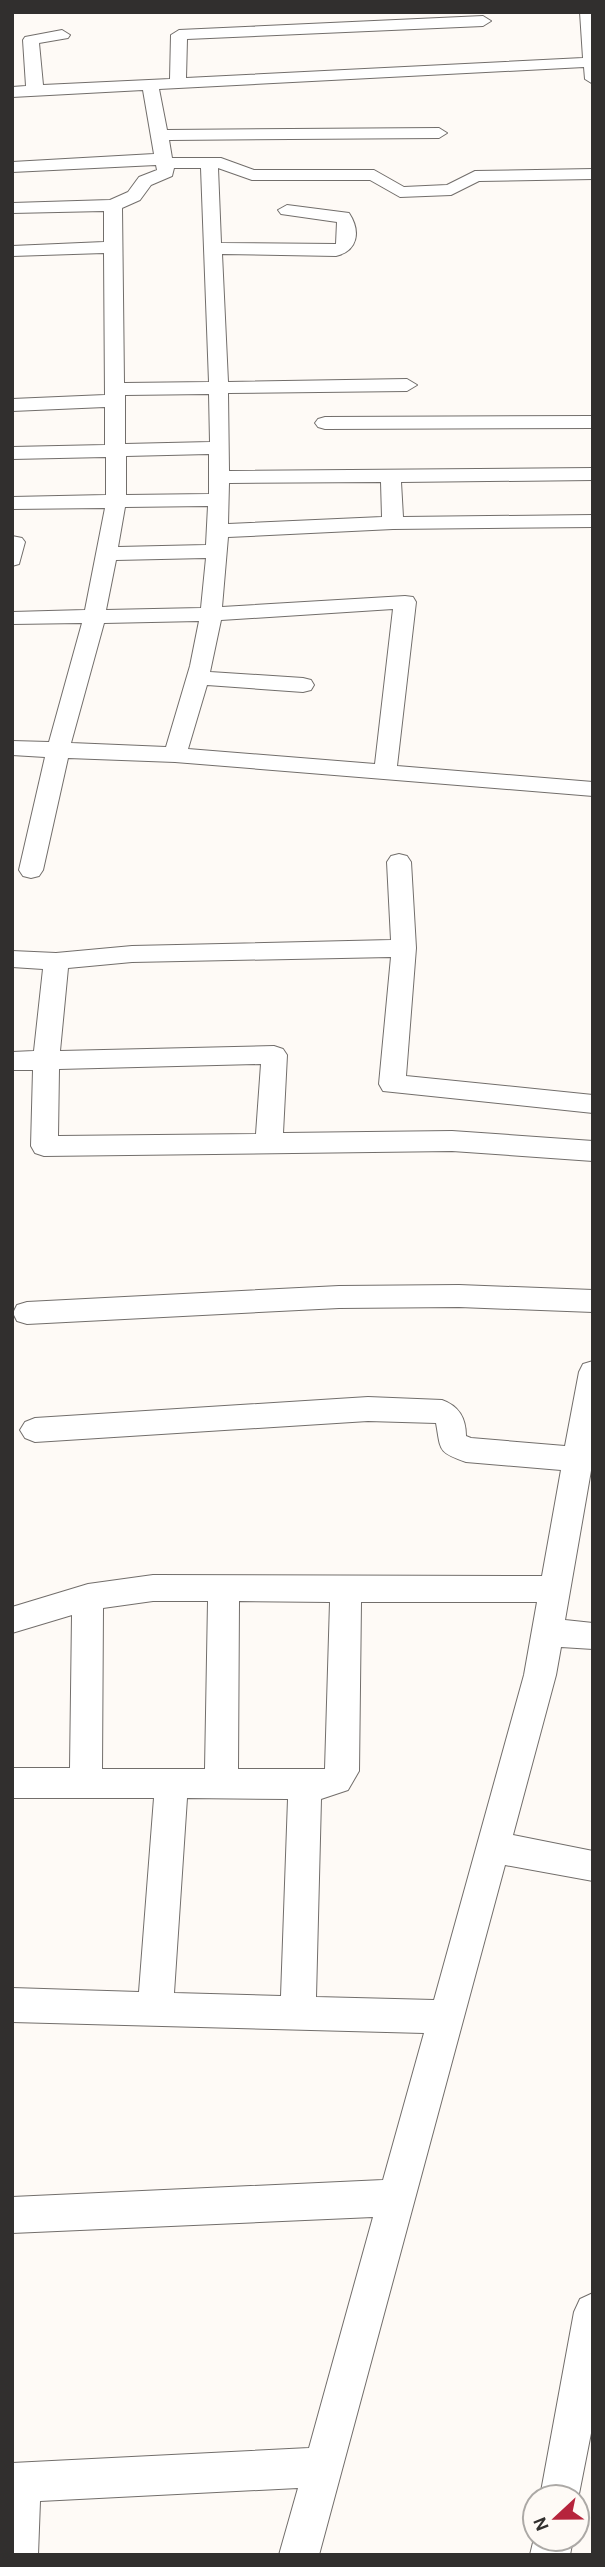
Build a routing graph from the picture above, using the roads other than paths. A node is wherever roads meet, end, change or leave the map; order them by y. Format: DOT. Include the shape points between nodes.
graph roads {
  1 [pos="221,12"];
  2 [pos="588,12"];
  3 [pos="483,21"];
  4 [pos="393,26"];
  5 [pos="223,33"];
  6 [pos="62,35"];
  7 [pos="592,62"];
  8 [pos="593,80"];
  9 [pos="178,84"];
  10 [pos="150,85"];
  11 [pos="35,91"];
  12 [pos="12,92"];
  13 [pos="439,133"];
  14 [pos="211,134"];
  15 [pos="159,135"];
  16 [pos="164,161"];
  17 [pos="215,163"];
  18 [pos="12,167"];
  19 [pos="593,174"];
  20 [pos="113,205"];
  21 [pos="12,208"];
  22 [pos="287,210"];
  23 [pos="113,247"];
  24 [pos="212,248"];
  25 [pos="12,251"];
  26 [pos="375,385"];
  27 [pos="407,385"];
  28 [pos="217,386"];
  29 [pos="114,395"];
  30 [pos="12,405"];
  31 [pos="593,422"];
  32 [pos="325,423"];
  33 [pos="377,423"];
  34 [pos="218,448"];
  35 [pos="117,449"];
  36 [pos="12,453"];
  37 [pos="593,474"];
  38 [pos="391,475"];
  39 [pos="218,477"];
  40 [pos="217,500"];
  41 [pos="116,502"];
  42 [pos="12,503"];
  43 [pos="593,521"];
  44 [pos="393,523"];
  45 [pos="218,541"];
  46 [pos="106,554"];
  47 [pos="211,614"];
  48 [pos="12,618"];
  49 [pos="94,618"];
  50 [pos="198,678"];
  51 [pos="303,685"];
  52 [pos="12,748"];
  53 [pos="58,751"];
  54 [pos="175,755"];
  55 [pos="385,774"];
  56 [pos="593,789"];
  57 [pos="399,862"];
  58 [pos="32,870"];
  59 [pos="404,948"];
  60 [pos="12,959"];
  61 [pos="56,961"];
  62 [pos="12,1061"];
  63 [pos="46,1061"];
  64 [pos="593,1104"];
  65 [pos="269,1144"];
  66 [pos="593,1151"];
  67 [pos="593,1301"];
  68 [pos="27,1313"];
  69 [pos="593,1372"];
  70 [pos="35,1430"];
  71 [pos="578,1459"];
  72 [pos="224,1588"];
  73 [pos="346,1588"];
  74 [pos="555,1589"];
  75 [pos="88,1597"];
  76 [pos="12,1620"];
  77 [pos="548,1632"];
  78 [pos="593,1636"];
  79 [pos="12,1783"];
  80 [pos="86,1783"];
  81 [pos="172,1784"];
  82 [pos="221,1784"];
  83 [pos="304,1784"];
  84 [pos="493,1847"];
  85 [pos="593,1866"];
  86 [pos="12,2005"];
  87 [pos="155,2009"];
  88 [pos="298,2012"];
  89 [pos="447,2017"];
  90 [pos="397,2198"];
  91 [pos="12,2215"];
  92 [pos="593,2312"];
  93 [pos="323,2467"];
  94 [pos="17,2483"];
  95 [pos="562,2483"];
  96 [pos="18,2555"];
  97 [pos="299,2555"];
  1 -- 5 [label="street"];
  2 -- 7 [label="street"];
  3 -- 4 [label="street"];
  4 -- 5 [label="street"];
  5 -- 9 [label="street" via="179,35"];
  6 -- 11 [label="street" via="31,40"];
  7 -- 8 [label="street"];
  7 -- 9 [label="street" via="403,66"];
  9 -- 10 [label="street"];
  10 -- 11 [label="street"];
  10 -- 15 [label="street"];
  11 -- 12 [label="street"];
  13 -- 14 [label="street"];
  14 -- 15 [label="street"];
  14 -- 17 [label="street"];
  15 -- 16 [label="street"];
  16 -- 17 [label="street"];
  16 -- 18 [label="street"];
  16 -- 20 [label="street" via="166,172"];
  17 -- 19 [label="street" via="252,175 374,175 400,192 451,190 475,176"];
  17 -- 24 [label="street"];
  20 -- 21 [label="street"];
  20 -- 23 [label="street"];
  22 -- 24 [label="street" via="343,217 347,223 345,247 336,251"];
  23 -- 25 [label="street"];
  23 -- 29 [label="street"];
  24 -- 28 [label="street"];
  26 -- 27 [label="street"];
  26 -- 28 [label="street"];
  26 -- 33 [label="street"];
  28 -- 29 [label="street"];
  28 -- 34 [label="street"];
  29 -- 30 [label="street"];
  29 -- 35 [label="street"];
  31 -- 33 [label="street"];
  32 -- 33 [label="street"];
  34 -- 35 [label="street"];
  34 -- 39 [label="street"];
  35 -- 36 [label="street"];
  35 -- 41 [label="street"];
  37 -- 38 [label="street"];
  38 -- 39 [label="street"];
  38 -- 44 [label="street"];
  39 -- 40 [label="street"];
  40 -- 41 [label="street"];
  40 -- 45 [label="street"];
  41 -- 42 [label="street"];
  41 -- 46 [label="street"];
  43 -- 44 [label="street"];
  44 -- 45 [label="street"];
  45 -- 46 [label="street"];
  45 -- 47 [label="street"];
  46 -- 49 [label="street"];
  47 -- 49 [label="street"];
  47 -- 50 [label="street"];
  47 -- 55 [label="street" via="405,602"];
  48 -- 49 [label="street"];
  49 -- 53 [label="street"];
  50 -- 51 [label="street"];
  50 -- 54 [label="street"];
  52 -- 53 [label="street"];
  53 -- 54 [label="street"];
  53 -- 58 [label="street"];
  54 -- 55 [label="street"];
  55 -- 56 [label="street"];
  57 -- 59 [label="street"];
  59 -- 61 [label="street" via="132,954"];
  59 -- 64 [label="street" via="392,1084"];
  60 -- 61 [label="street"];
  61 -- 63 [label="street"];
  62 -- 63 [label="street"];
  63 -- 65 [label="street" via="44,1146"];
  63 -- 65 [label="street" via="274,1055"];
  65 -- 66 [label="street" via="452,1141"];
  67 -- 68 [label="street" via="339,1297"];
  69 -- 71 [label="street"];
  70 -- 71 [label="street" via="368,1409 442,1412 451,1422 452,1442 466,1450"];
  71 -- 74 [label="street"];
  72 -- 73 [label="street"];
  72 -- 75 [label="street" via="153,1588"];
  72 -- 82 [label="street"];
  73 -- 74 [label="street"];
  73 -- 83 [label="street" via="342,1773 330,1783"];
  74 -- 77 [label="street"];
  75 -- 76 [label="street"];
  75 -- 80 [label="street"];
  77 -- 78 [label="street"];
  77 -- 84 [label="street"];
  79 -- 80 [label="street"];
  80 -- 81 [label="street"];
  81 -- 82 [label="street"];
  81 -- 87 [label="street"];
  82 -- 83 [label="street"];
  83 -- 88 [label="street"];
  84 -- 85 [label="street"];
  84 -- 89 [label="street"];
  86 -- 87 [label="street"];
  87 -- 88 [label="street"];
  88 -- 89 [label="street"];
  89 -- 90 [label="street"];
  90 -- 91 [label="street"];
  90 -- 93 [label="street"];
  92 -- 95 [label="street"];
  93 -- 94 [label="street"];
  93 -- 97 [label="street"];
  94 -- 96 [label="street"];
}
